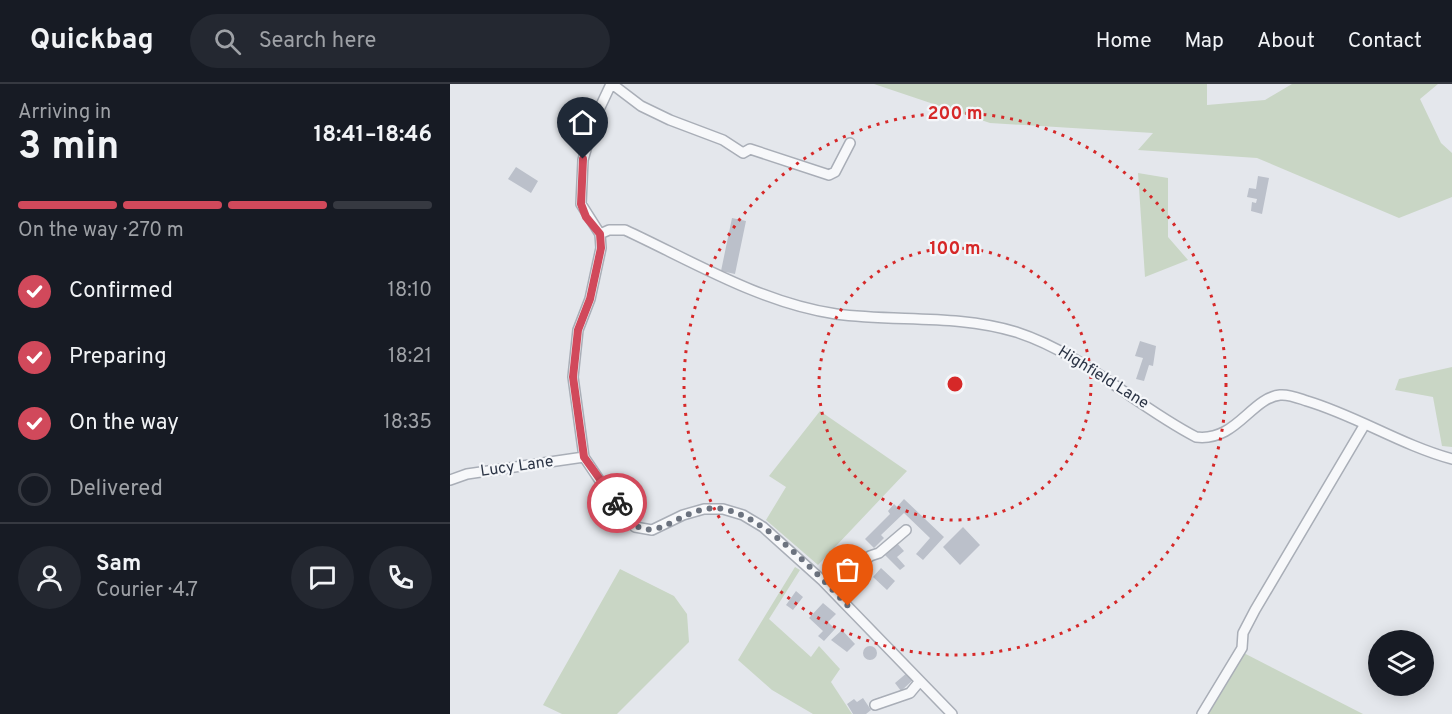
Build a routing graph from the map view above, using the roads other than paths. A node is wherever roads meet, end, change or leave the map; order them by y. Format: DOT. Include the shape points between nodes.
graph roads {
  1 [pos="612,84"];
  2 [pos="850,142"];
  3 [pos="600,234"];
  4 [pos="1365,424"];
  5 [pos="584,457"];
  6 [pos="1452,459"];
  7 [pos="450,480"];
  8 [pos="906,530"];
  9 [pos="834,592"];
  10 [pos="920,681"];
  11 [pos="875,705"];
  12 [pos="949,711"];
  13 [pos="938,714"];
  14 [pos="1202,714"];
  1 -- 2 [label="street" via="641,105 723,140 743,153 750,149 830,175"];
  1 -- 3 [label="street" via="595,118 583,159 581,204"];
  3 -- 4 [label="street, Highfield Lane" via="625,230 757,291 810,309 852,316 967,321 1017,333 1073,357 1196,437 1227,431 1271,397 1283,395 1330,408"];
  3 -- 5 [label="street" via="600,260 578,330 573,377"];
  4 -- 6 [label="street, Highfield Lane"];
  4 -- 14 [label="street" via="1255,610 1243,633 1242,648"];
  5 -- 7 [label="street, Lucy Lane" via="467,474"];
  5 -- 9 [label="street" via="635,527 652,530 704,509 743,515 763,527"];
  8 -- 9 [label="street" via="870,556"];
  9 -- 10 [label="street"];
  10 -- 11 [label="street" via="909,693"];
  10 -- 12 [label="street"];
  12 -- 13 [label="street"];
}
